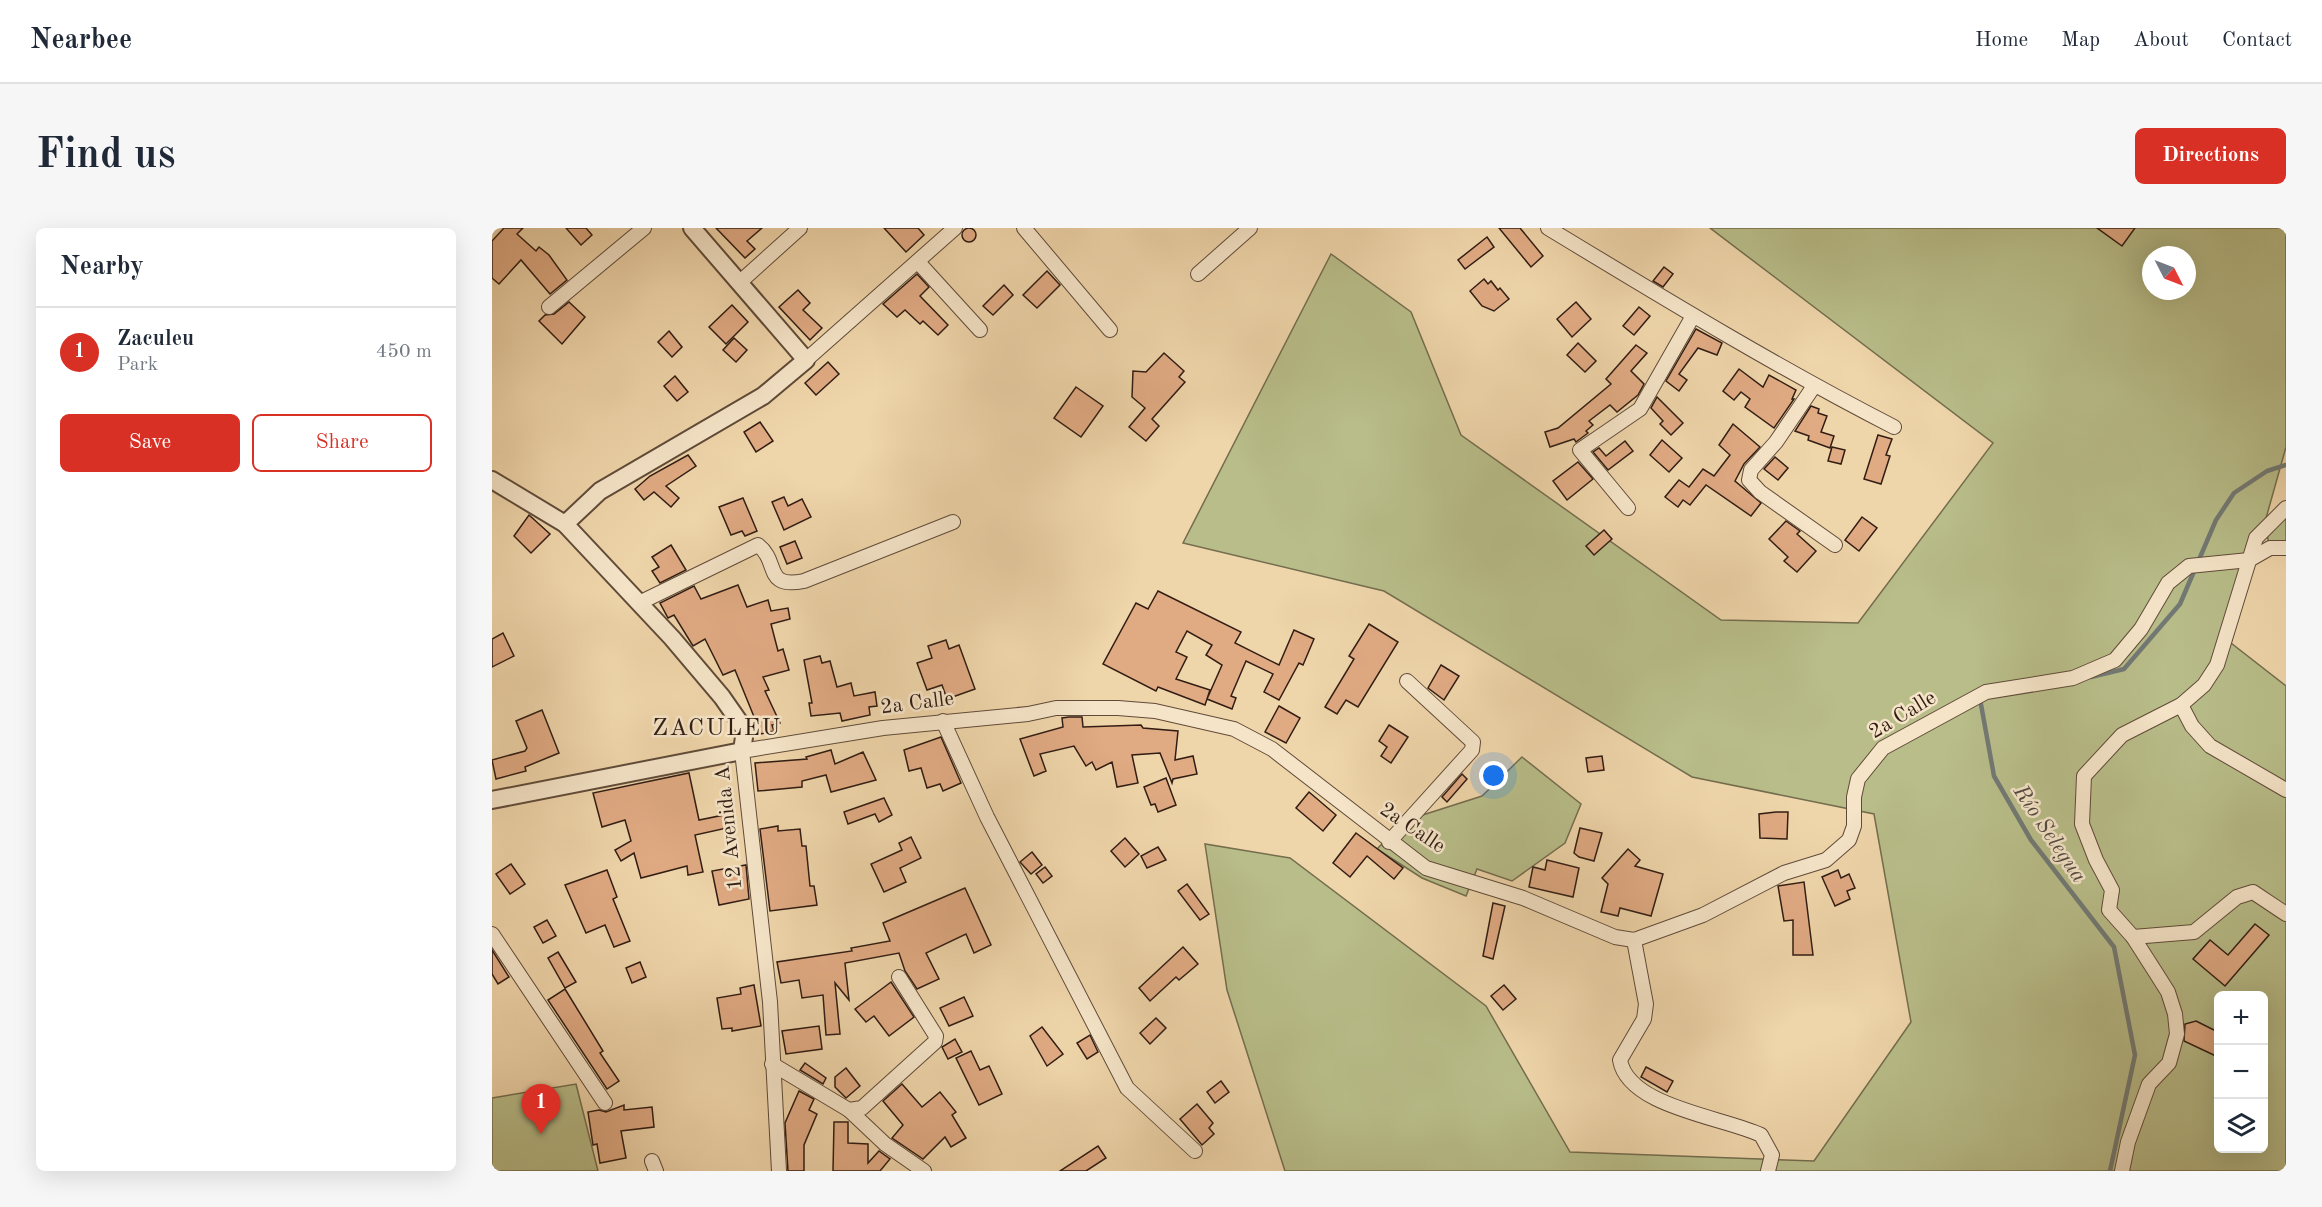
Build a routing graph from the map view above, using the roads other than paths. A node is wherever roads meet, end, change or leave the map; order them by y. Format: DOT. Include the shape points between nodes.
graph roads {
  1 [pos="644,228"];
  2 [pos="692,228"];
  3 [pos="800,228"];
  4 [pos="955,228"];
  5 [pos="1024,228"];
  6 [pos="1250,228"];
  7 [pos="1548,228"];
  8 [pos="918,262"];
  9 [pos="1198,274"];
  10 [pos="739,283"];
  11 [pos="549,307"];
  12 [pos="1693,316"];
  13 [pos="980,330"];
  14 [pos="1110,330"];
  15 [pos="806,360"];
  16 [pos="1815,386"];
  17 [pos="1894,427"];
  18 [pos="492,480"];
  19 [pos="1628,508"];
  20 [pos="2286,508"];
  21 [pos="953,522"];
  22 [pos="565,524"];
  23 [pos="1835,545"];
  24 [pos="2286,548"];
  25 [pos="2249,560"];
  26 [pos="639,603"];
  27 [pos="1407,681"];
  28 [pos="2181,705"];
  29 [pos="943,722"];
  30 [pos="742,751"];
  31 [pos="2286,790"];
  32 [pos="492,800"];
  33 [pos="1389,842"];
  34 [pos="2286,914"];
  35 [pos="492,933"];
  36 [pos="2133,937"];
  37 [pos="1634,940"];
  38 [pos="899,977"];
  39 [pos="772,1064"];
  40 [pos="605,1103"];
  41 [pos="849,1110"];
  42 [pos="1195,1151"];
  43 [pos="776,1169"];
  44 [pos="924,1171"];
  45 [pos="1768,1171"];
  46 [pos="2122,1171"];
  1 -- 11 [label="street"];
  2 -- 10 [label="street"];
  3 -- 10 [label="street"];
  4 -- 8 [label="street"];
  5 -- 14 [label="street"];
  6 -- 9 [label="street"];
  7 -- 12 [label="street"];
  8 -- 13 [label="street"];
  8 -- 15 [label="street"];
  10 -- 15 [label="street"];
  12 -- 16 [label="street"];
  12 -- 19 [label="street" via="1640,410 1580,450"];
  15 -- 22 [label="street" via="763,396 600,491"];
  16 -- 17 [label="street"];
  16 -- 23 [label="street" via="1751,470 1749,480"];
  18 -- 22 [label="street, 12 Avenida A"];
  20 -- 25 [label="street" via="2256,538"];
  21 -- 26 [label="street" via="789,584 776,577 758,545"];
  22 -- 26 [label="street, 12 Avenida A"];
  24 -- 25 [label="street, 2a Calle" via="2270,548"];
  25 -- 28 [label="street" via="2217,665 2204,685"];
  25 -- 37 [label="street, 2a Calle" via="2196,565 2168,583 2141,629 2115,660 2073,678 1986,692 1883,748 1858,779 1849,840 1826,860 1784,873 1703,915"];
  26 -- 30 [label="street, 12 Avenida A" via="739,721 745,730"];
  27 -- 33 [label="street" via="1473,742 1472,750"];
  28 -- 31 [label="street" via="2192,726 2210,746"];
  28 -- 36 [label="street" via="2122,735 2084,776 2082,824 2112,890 2109,910"];
  29 -- 30 [label="street, 2a Calle"];
  29 -- 33 [label="street, 2a Calle" via="1056,708 1118,708 1155,711 1234,729 1272,749"];
  29 -- 42 [label="street" via="987,817 1127,1088"];
  30 -- 32 [label="street, 2a Calle"];
  30 -- 39 [label="street, 12 Avenida A" via="770,1002"];
  33 -- 37 [label="street, 2a Calle" via="1426,868 1523,898 1615,937"];
  34 -- 36 [label="street" via="2253,892 2237,897 2194,932"];
  35 -- 40 [label="street"];
  36 -- 46 [label="street" via="2168,992 2176,1034 2169,1063 2149,1084"];
  37 -- 45 [label="street" via="1645,1012 1620,1060 1622,1071 1630,1083 1672,1106 1761,1135 1772,1155"];
  38 -- 41 [label="street" via="936,1035 935,1042 862,1108"];
  39 -- 41 [label="street"];
  39 -- 43 [label="street, 12 Avenida A"];
  41 -- 44 [label="street" via="885,1144"];
}
